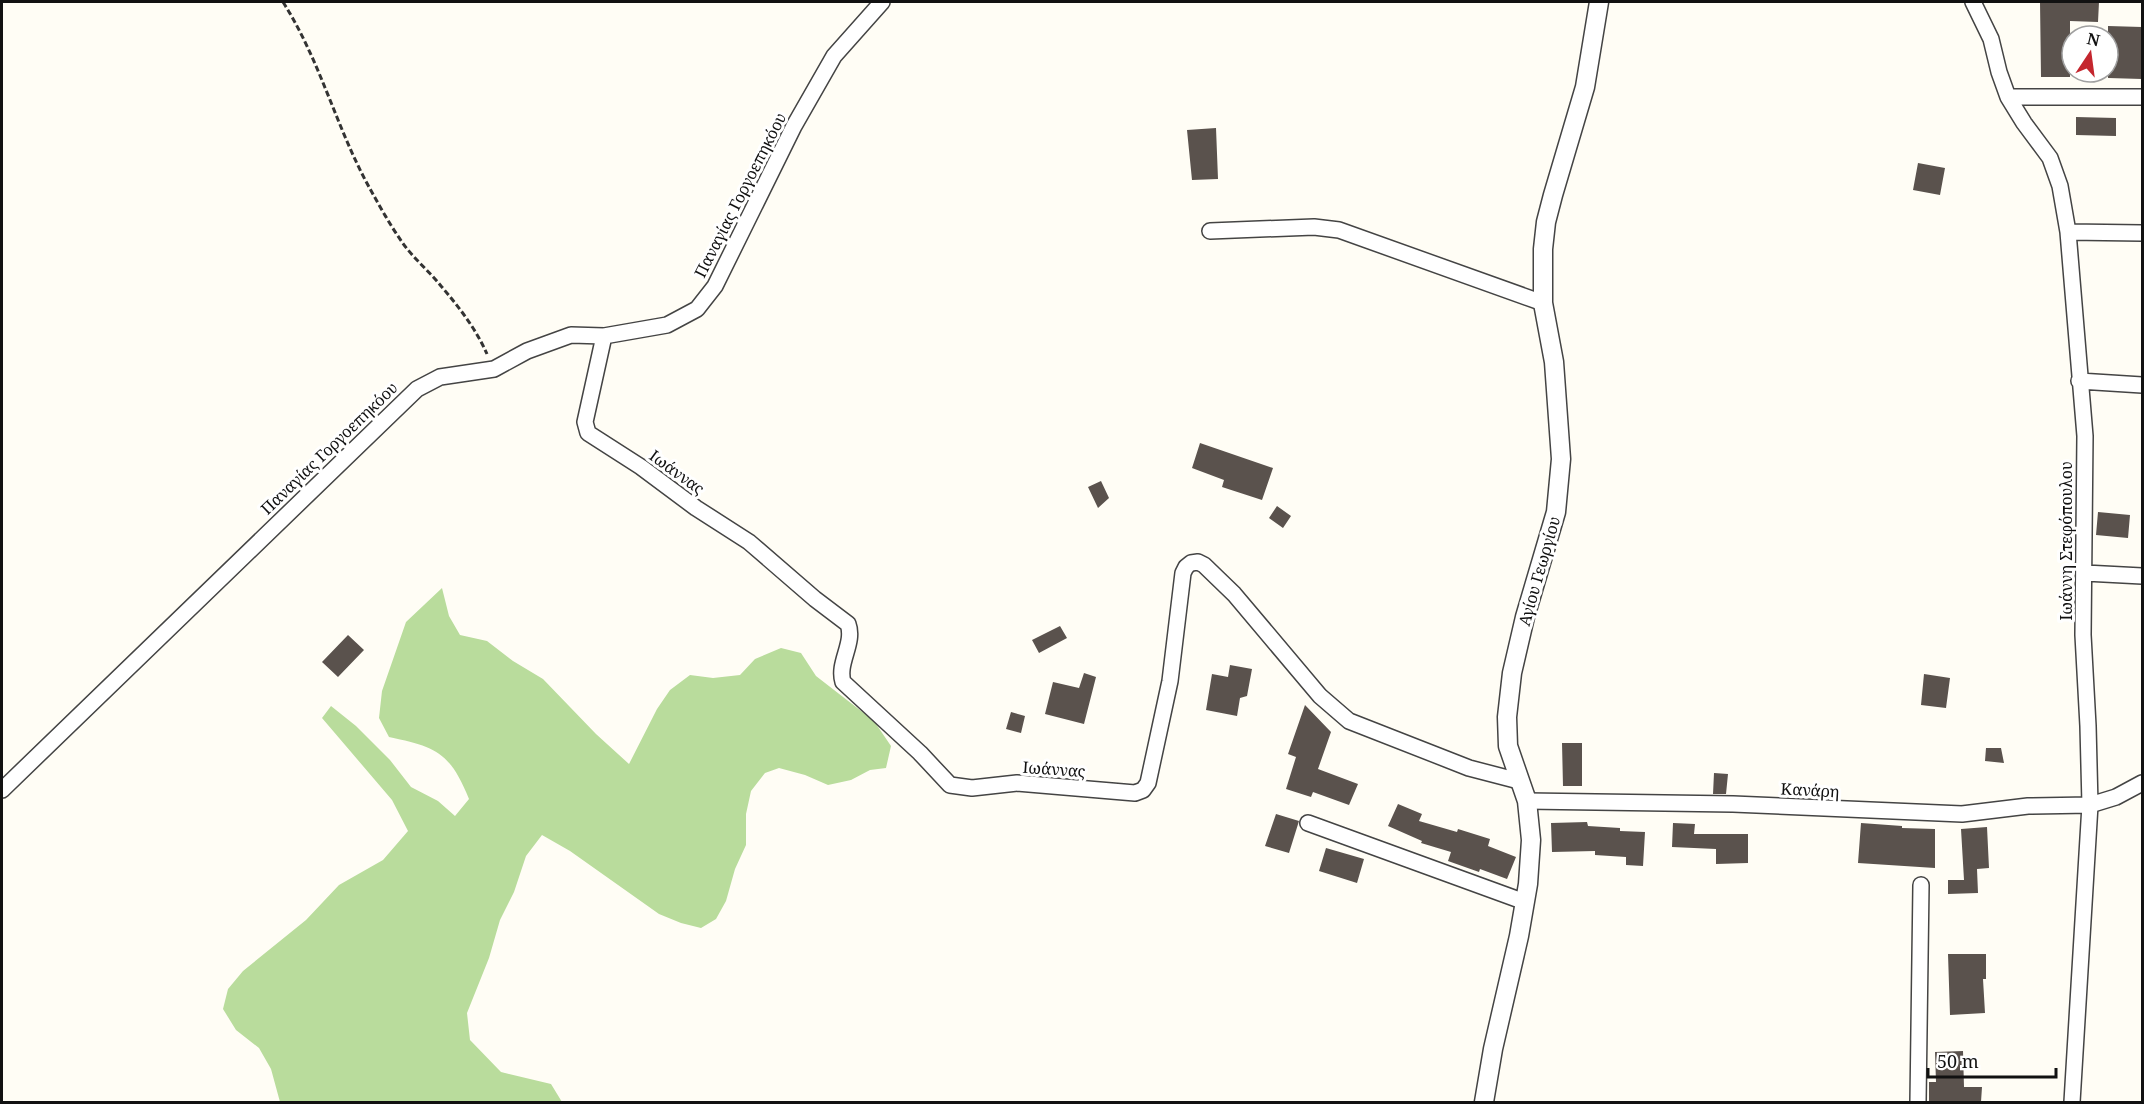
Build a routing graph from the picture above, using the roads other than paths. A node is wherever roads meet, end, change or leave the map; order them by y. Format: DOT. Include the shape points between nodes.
graph roads {
  1 [pos="879,2"];
  2 [pos="1599,2"];
  3 [pos="1972,2"];
  4 [pos="2008,97"];
  5 [pos="2142,97"];
  6 [pos="1210,231"];
  7 [pos="2068,232"];
  8 [pos="2142,233"];
  9 [pos="1543,303"];
  10 [pos="604,336"];
  11 [pos="2079,381"];
  12 [pos="2142,385"];
  13 [pos="2085,573"];
  14 [pos="2142,576"];
  15 [pos="1519,781"];
  16 [pos="2142,783"];
  17 [pos="2,790"];
  18 [pos="1527,801"];
  19 [pos="2090,805"];
  20 [pos="1308,823"];
  21 [pos="1921,885"];
  22 [pos="1525,902"];
  23 [pos="1484,1102"];
  24 [pos="1918,1102"];
  25 [pos="2072,1102"];
  1 -- 10 [label="street, Παναγίας Γοργοεπηκόου" via="834,56 794,126 715,286 697,309 667,325"];
  2 -- 9 [label="street, Αγίου Γεωργίου" via="1586,87 1546,222"];
  3 -- 4 [label="street, Ιωάννη Στεφόπουλου" via="1991,39"];
  4 -- 5 [label="street"];
  4 -- 7 [label="street, Ιωάννη Στεφόπουλου" via="2050,158 2060,186"];
  6 -- 9 [label="street" via="1314,227 1339,230"];
  7 -- 8 [label="street"];
  7 -- 11 [label="street, Ιωάννη Στεφόπουλου"];
  9 -- 15 [label="street, Αγίου Γεωργίου" via="1554,362 1561,459 1556,512 1512,672 1508,746"];
  10 -- 15 [label="street, Ιωάννας" via="585,422 588,433 749,542 848,624 843,682 950,785 972,788 1017,783 1135,793 1143,790 1148,783 1170,681 1183,573 1191,563 1198,562 1234,594 1320,696 1349,721 1469,768"];
  10 -- 17 [label="street, Παναγίας Γοργοεπηκόου" via="571,335 527,351 494,369 440,377 417,389"];
  11 -- 12 [label="street"];
  11 -- 13 [label="street, Ιωάννη Στεφόπουλου" via="2085,436"];
  13 -- 14 [label="street"];
  13 -- 19 [label="street, Ιωάννη Στεφόπουλου" via="2083,635"];
  15 -- 18 [label="street, Αγίου Γεωργίου"];
  16 -- 19 [label="street, Κανάρη"];
  18 -- 19 [label="street, Κανάρη" via="1733,804 1962,814 2028,806"];
  18 -- 22 [label="street, Αγίου Γεωργίου" via="1531,840"];
  19 -- 25 [label="street, Ιωάννη Στεφόπουλου"];
  20 -- 22 [label="street"];
  21 -- 24 [label="street"];
  22 -- 23 [label="street, Αγίου Γεωργίου"];
}
